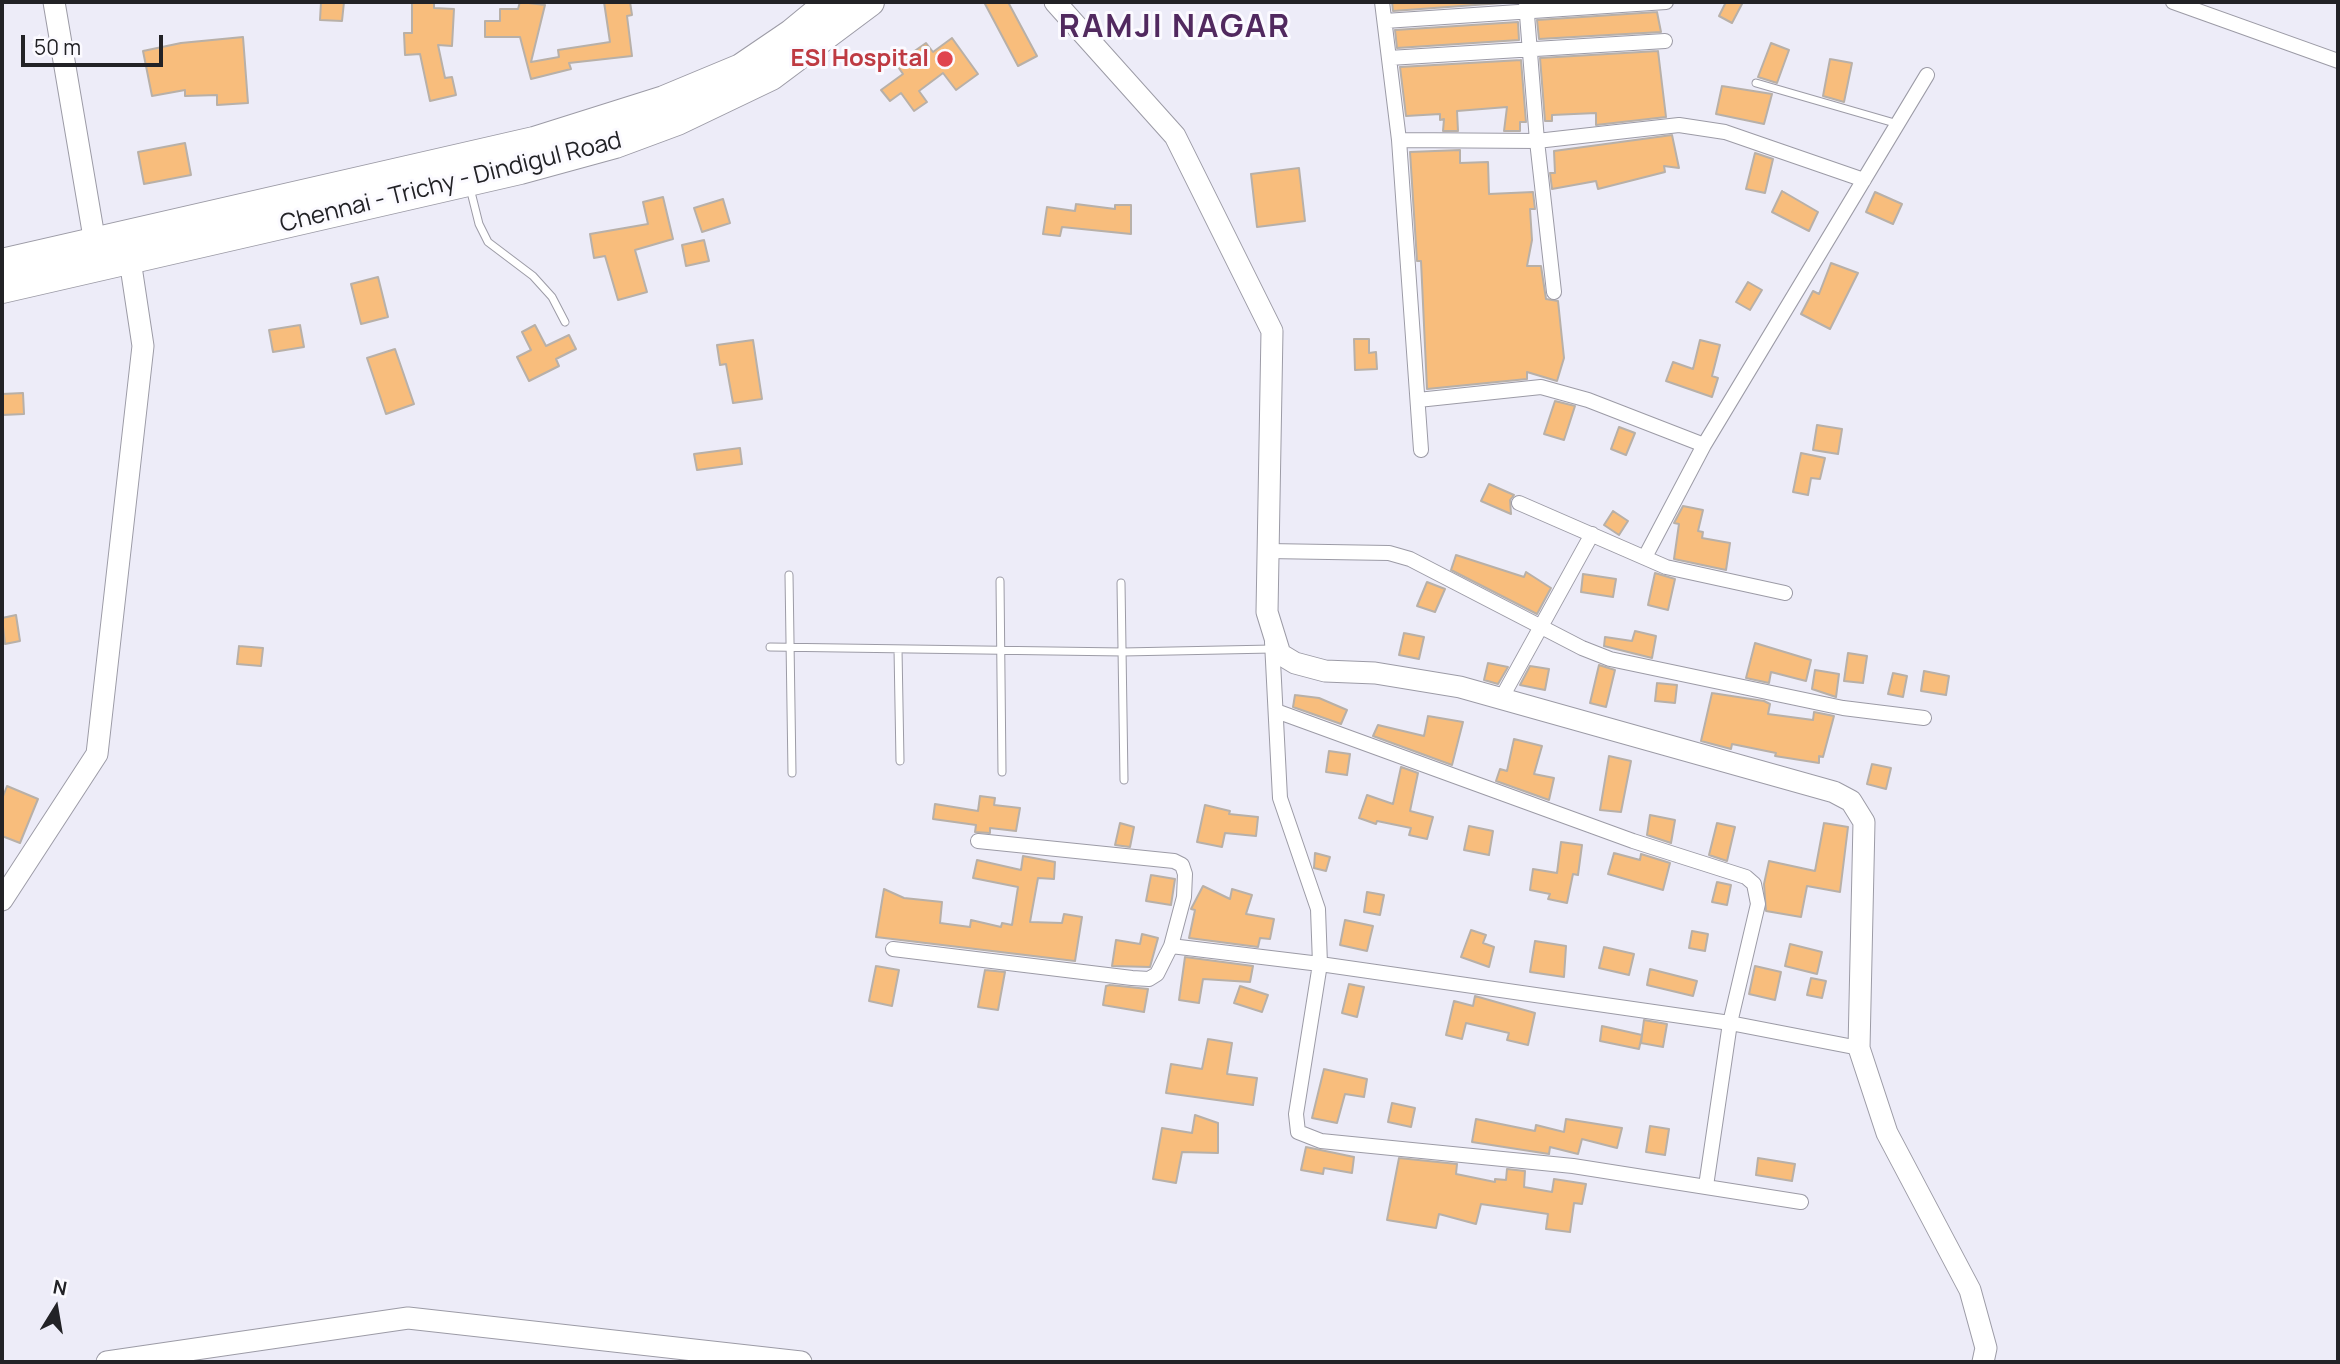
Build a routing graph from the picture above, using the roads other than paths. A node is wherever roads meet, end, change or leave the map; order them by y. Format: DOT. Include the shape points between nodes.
graph roads {
  1 [pos="54,2"];
  2 [pos="830,2"];
  3 [pos="870,2"];
  4 [pos="1055,2"];
  5 [pos="1382,2"];
  6 [pos="1666,2"];
  7 [pos="2173,2"];
  8 [pos="1526,6"];
  9 [pos="1385,21"];
  10 [pos="1664,41"];
  11 [pos="1530,47"];
  12 [pos="1389,58"];
  13 [pos="2338,61"];
  14 [pos="1927,75"];
  15 [pos="1756,83"];
  16 [pos="1898,124"];
  17 [pos="1399,140"];
  18 [pos="1537,141"];
  19 [pos="1864,180"];
  20 [pos="468,182"];
  21 [pos="97,255"];
  22 [pos="130,260"];
  23 [pos="2,263"];
  24 [pos="2,289"];
  25 [pos="1554,292"];
  26 [pos="565,322"];
  27 [pos="1418,400"];
  28 [pos="1704,445"];
  29 [pos="1421,450"];
  30 [pos="1519,503"];
  31 [pos="1592,534"];
  32 [pos="1268,551"];
  33 [pos="1645,557"];
  34 [pos="789,575"];
  35 [pos="1000,581"];
  36 [pos="1121,583"];
  37 [pos="1785,593"];
  38 [pos="1272,623"];
  39 [pos="1542,627"];
  40 [pos="770,647"];
  41 [pos="789,647"];
  42 [pos="898,649"];
  43 [pos="1272,649"];
  44 [pos="1001,650"];
  45 [pos="1123,652"];
  46 [pos="1502,699"];
  47 [pos="1276,711"];
  48 [pos="1924,718"];
  49 [pos="900,761"];
  50 [pos="1002,772"];
  51 [pos="792,773"];
  52 [pos="1125,780"];
  53 [pos="978,841"];
  54 [pos="2,900"];
  55 [pos="1171,946"];
  56 [pos="893,949"];
  57 [pos="1320,964"];
  58 [pos="1730,1023"];
  59 [pos="1859,1048"];
  60 [pos="1706,1186"];
  61 [pos="1801,1202"];
  62 [pos="107,1362"];
  63 [pos="801,1362"];
  64 [pos="1983,1362"];
  1 -- 21 [label="street"];
  2 -- 21 [label="highway, Chennai - Trichy - Dindigul Road" via="741,68 664,100 534,141"];
  3 -- 20 [label="highway, Chennai - Trichy - Dindigul Road" via="771,76 677,121 615,144"];
  4 -- 32 [label="street" via="1175,135 1272,331"];
  5 -- 9 [label="street"];
  6 -- 8 [label="street"];
  7 -- 13 [label="street"];
  8 -- 9 [label="street"];
  8 -- 11 [label="street"];
  9 -- 12 [label="street"];
  10 -- 11 [label="street"];
  11 -- 12 [label="street"];
  11 -- 18 [label="street"];
  12 -- 17 [label="street"];
  14 -- 16 [label="street"];
  15 -- 16 [label="lane"];
  16 -- 19 [label="street"];
  17 -- 18 [label="street"];
  17 -- 27 [label="street"];
  18 -- 19 [label="street" via="1679,125 1701,127"];
  18 -- 25 [label="street"];
  19 -- 28 [label="street"];
  20 -- 22 [label="highway, Chennai - Trichy - Dindigul Road"];
  20 -- 26 [label="lane" via="488,242 533,276 552,297"];
  21 -- 22 [label="highway, Chennai - Trichy - Dindigul Road"];
  21 -- 23 [label="highway, Chennai - Trichy - Dindigul Road"];
  21 -- 24 [label="highway, Chennai - Trichy - Dindigul Road"];
  22 -- 54 [label="street" via="144,346 97,754"];
  27 -- 28 [label="street" via="1541,387 1588,400"];
  27 -- 29 [label="street"];
  28 -- 33 [label="street"];
  30 -- 31 [label="street"];
  31 -- 33 [label="street"];
  31 -- 39 [label="street"];
  32 -- 38 [label="street" via="1267,612"];
  32 -- 39 [label="street" via="1389,553 1410,559"];
  33 -- 37 [label="street" via="1666,567"];
  34 -- 41 [label="lane"];
  35 -- 44 [label="lane"];
  36 -- 45 [label="lane"];
  38 -- 43 [label="street"];
  38 -- 46 [label="street" via="1280,654 1295,663 1325,671 1431,682"];
  39 -- 46 [label="street"];
  39 -- 48 [label="street" via="1610,659 1843,708"];
  40 -- 41 [label="lane"];
  41 -- 42 [label="lane"];
  41 -- 51 [label="lane"];
  42 -- 44 [label="lane"];
  42 -- 49 [label="lane"];
  43 -- 45 [label="lane"];
  43 -- 47 [label="street"];
  44 -- 45 [label="lane"];
  44 -- 50 [label="lane"];
  45 -- 52 [label="lane"];
  46 -- 59 [label="street" via="1834,792 1851,801 1864,822"];
  47 -- 57 [label="street" via="1280,798 1318,909"];
  47 -- 58 [label="street" via="1745,877 1754,884 1758,904"];
  53 -- 55 [label="street" via="1182,864 1184,897"];
  55 -- 56 [label="street" via="1157,974 1149,979"];
  55 -- 57 [label="street"];
  57 -- 58 [label="street"];
  57 -- 60 [label="street" via="1296,1114 1298,1132 1321,1140 1573,1166"];
  58 -- 59 [label="street"];
  58 -- 60 [label="street"];
  59 -- 64 [label="street" via="1887,1133 1970,1290 1986,1348"];
  60 -- 61 [label="street"];
  62 -- 63 [label="street" via="408,1318"];
}
